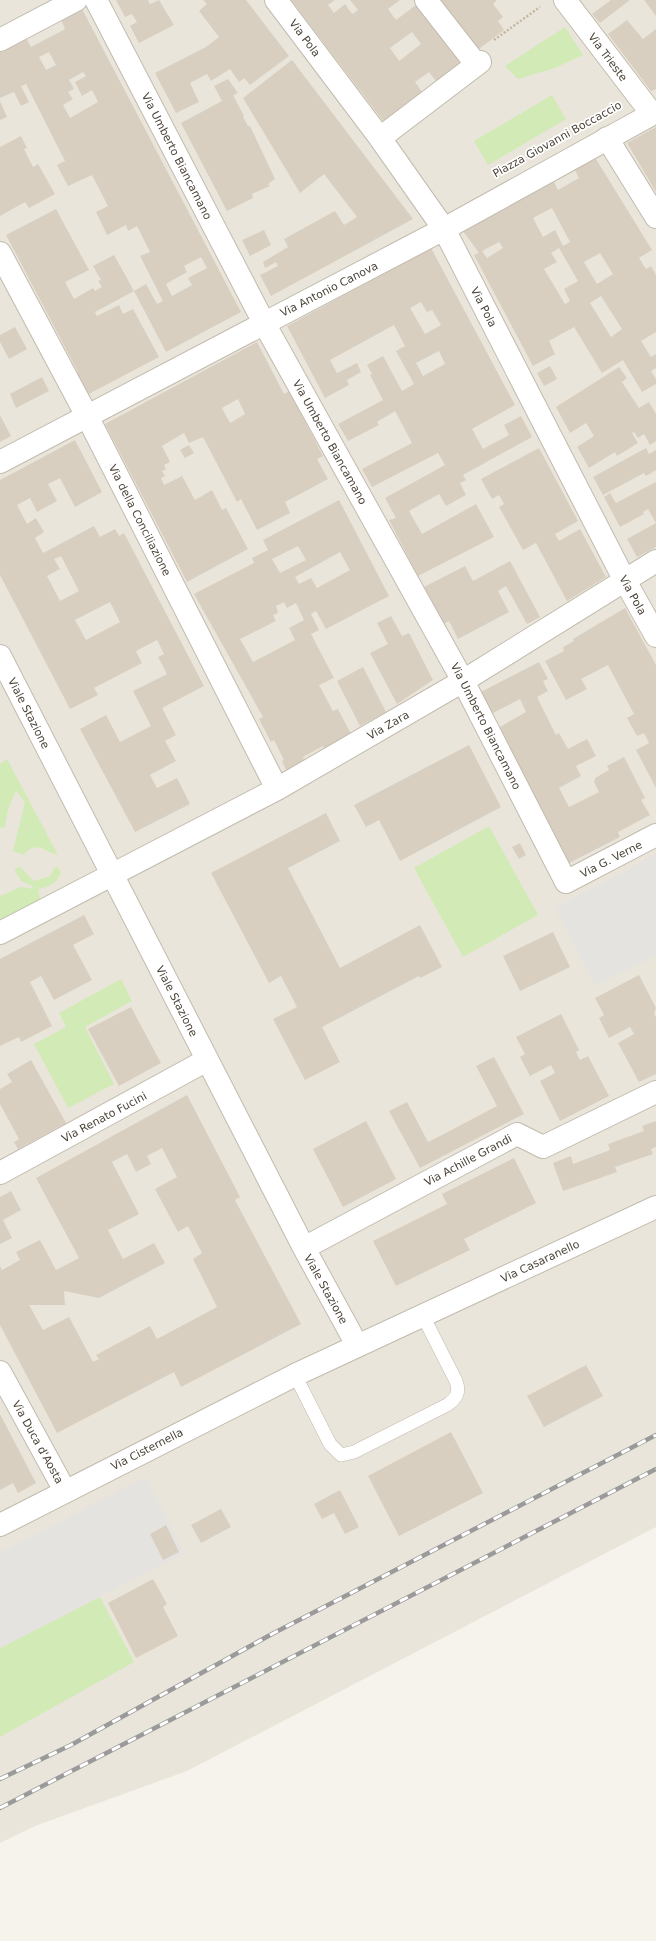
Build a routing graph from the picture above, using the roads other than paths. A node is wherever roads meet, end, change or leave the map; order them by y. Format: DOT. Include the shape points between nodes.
graph roads {
  1 [pos="76,0"];
  2 [pos="96,0"];
  3 [pos="276,0"];
  4 [pos="426,0"];
  5 [pos="565,0"];
  6 [pos="0,40"];
  7 [pos="654,113"];
  8 [pos="380,138"];
  9 [pos="607,138"];
  10 [pos="656,217"];
  11 [pos="444,230"];
  12 [pos="0,253"];
  13 [pos="264,323"];
  14 [pos="87,416"];
  15 [pos="0,462"];
  16 [pos="656,561"];
  17 [pos="624,580"];
  18 [pos="656,636"];
  19 [pos="0,656"];
  20 [pos="463,681"];
  21 [pos="277,789"];
  22 [pos="656,835"];
  23 [pos="112,875"];
  24 [pos="566,882"];
  25 [pos="0,933"];
  26 [pos="207,1060"];
  27 [pos="656,1092"];
  28 [pos="0,1173"];
  29 [pos="656,1207"];
  30 [pos="304,1248"];
  31 [pos="423,1316"];
  32 [pos="357,1345"];
  33 [pos="0,1372"];
  34 [pos="295,1375"];
  35 [pos="65,1491"];
  36 [pos="0,1525"];
  1 -- 6 [label="street"];
  2 -- 13 [label="street, Via Umberto Biancamano"];
  3 -- 8 [label="street, Via Pola"];
  4 -- 8 [label="street" via="478,63"];
  5 -- 7 [label="street, Via Trieste"];
  7 -- 9 [label="street, Via Antonio Canova"];
  8 -- 11 [label="street, Via Pola"];
  9 -- 10 [label="street"];
  9 -- 11 [label="street, Via Antonio Canova"];
  11 -- 13 [label="street, Via Antonio Canova"];
  11 -- 17 [label="street, Via Pola"];
  12 -- 14 [label="street, Via della Conciliazione"];
  13 -- 14 [label="street, Via Antonio Canova"];
  13 -- 20 [label="street, Via Umberto Biancamano"];
  14 -- 15 [label="street, Via Antonio Canova"];
  14 -- 21 [label="street, Via della Conciliazione"];
  16 -- 17 [label="street, Via Zara"];
  17 -- 18 [label="street, Via Pola"];
  17 -- 20 [label="street, Via Zara"];
  19 -- 23 [label="street, Viale Stazione"];
  20 -- 21 [label="street, Via Zara"];
  20 -- 24 [label="street, Via Umberto Biancamano"];
  21 -- 23 [label="street, Via Zara"];
  22 -- 24 [label="street, Via G. Verne"];
  23 -- 25 [label="street, Via Zara"];
  23 -- 26 [label="street, Viale Stazione"];
  26 -- 28 [label="street, Via Renato Fucini"];
  26 -- 30 [label="street, Viale Stazione"];
  27 -- 30 [label="street, Via Achille Grandi" via="543,1148 517,1134"];
  29 -- 31 [label="street, Via Casaranello"];
  30 -- 32 [label="street, Viale Stazione"];
  31 -- 32 [label="street, Via Casaranello"];
  31 -- 34 [label="lane" via="456,1381 458,1394 447,1405 354,1452 341,1455 330,1444"];
  32 -- 34 [label="street, Via Cisternella"];
  33 -- 35 [label="street, Via Duca d'Aosta"];
  34 -- 35 [label="street, Via Cisternella"];
  35 -- 36 [label="street, Via Cisternella"];
}
